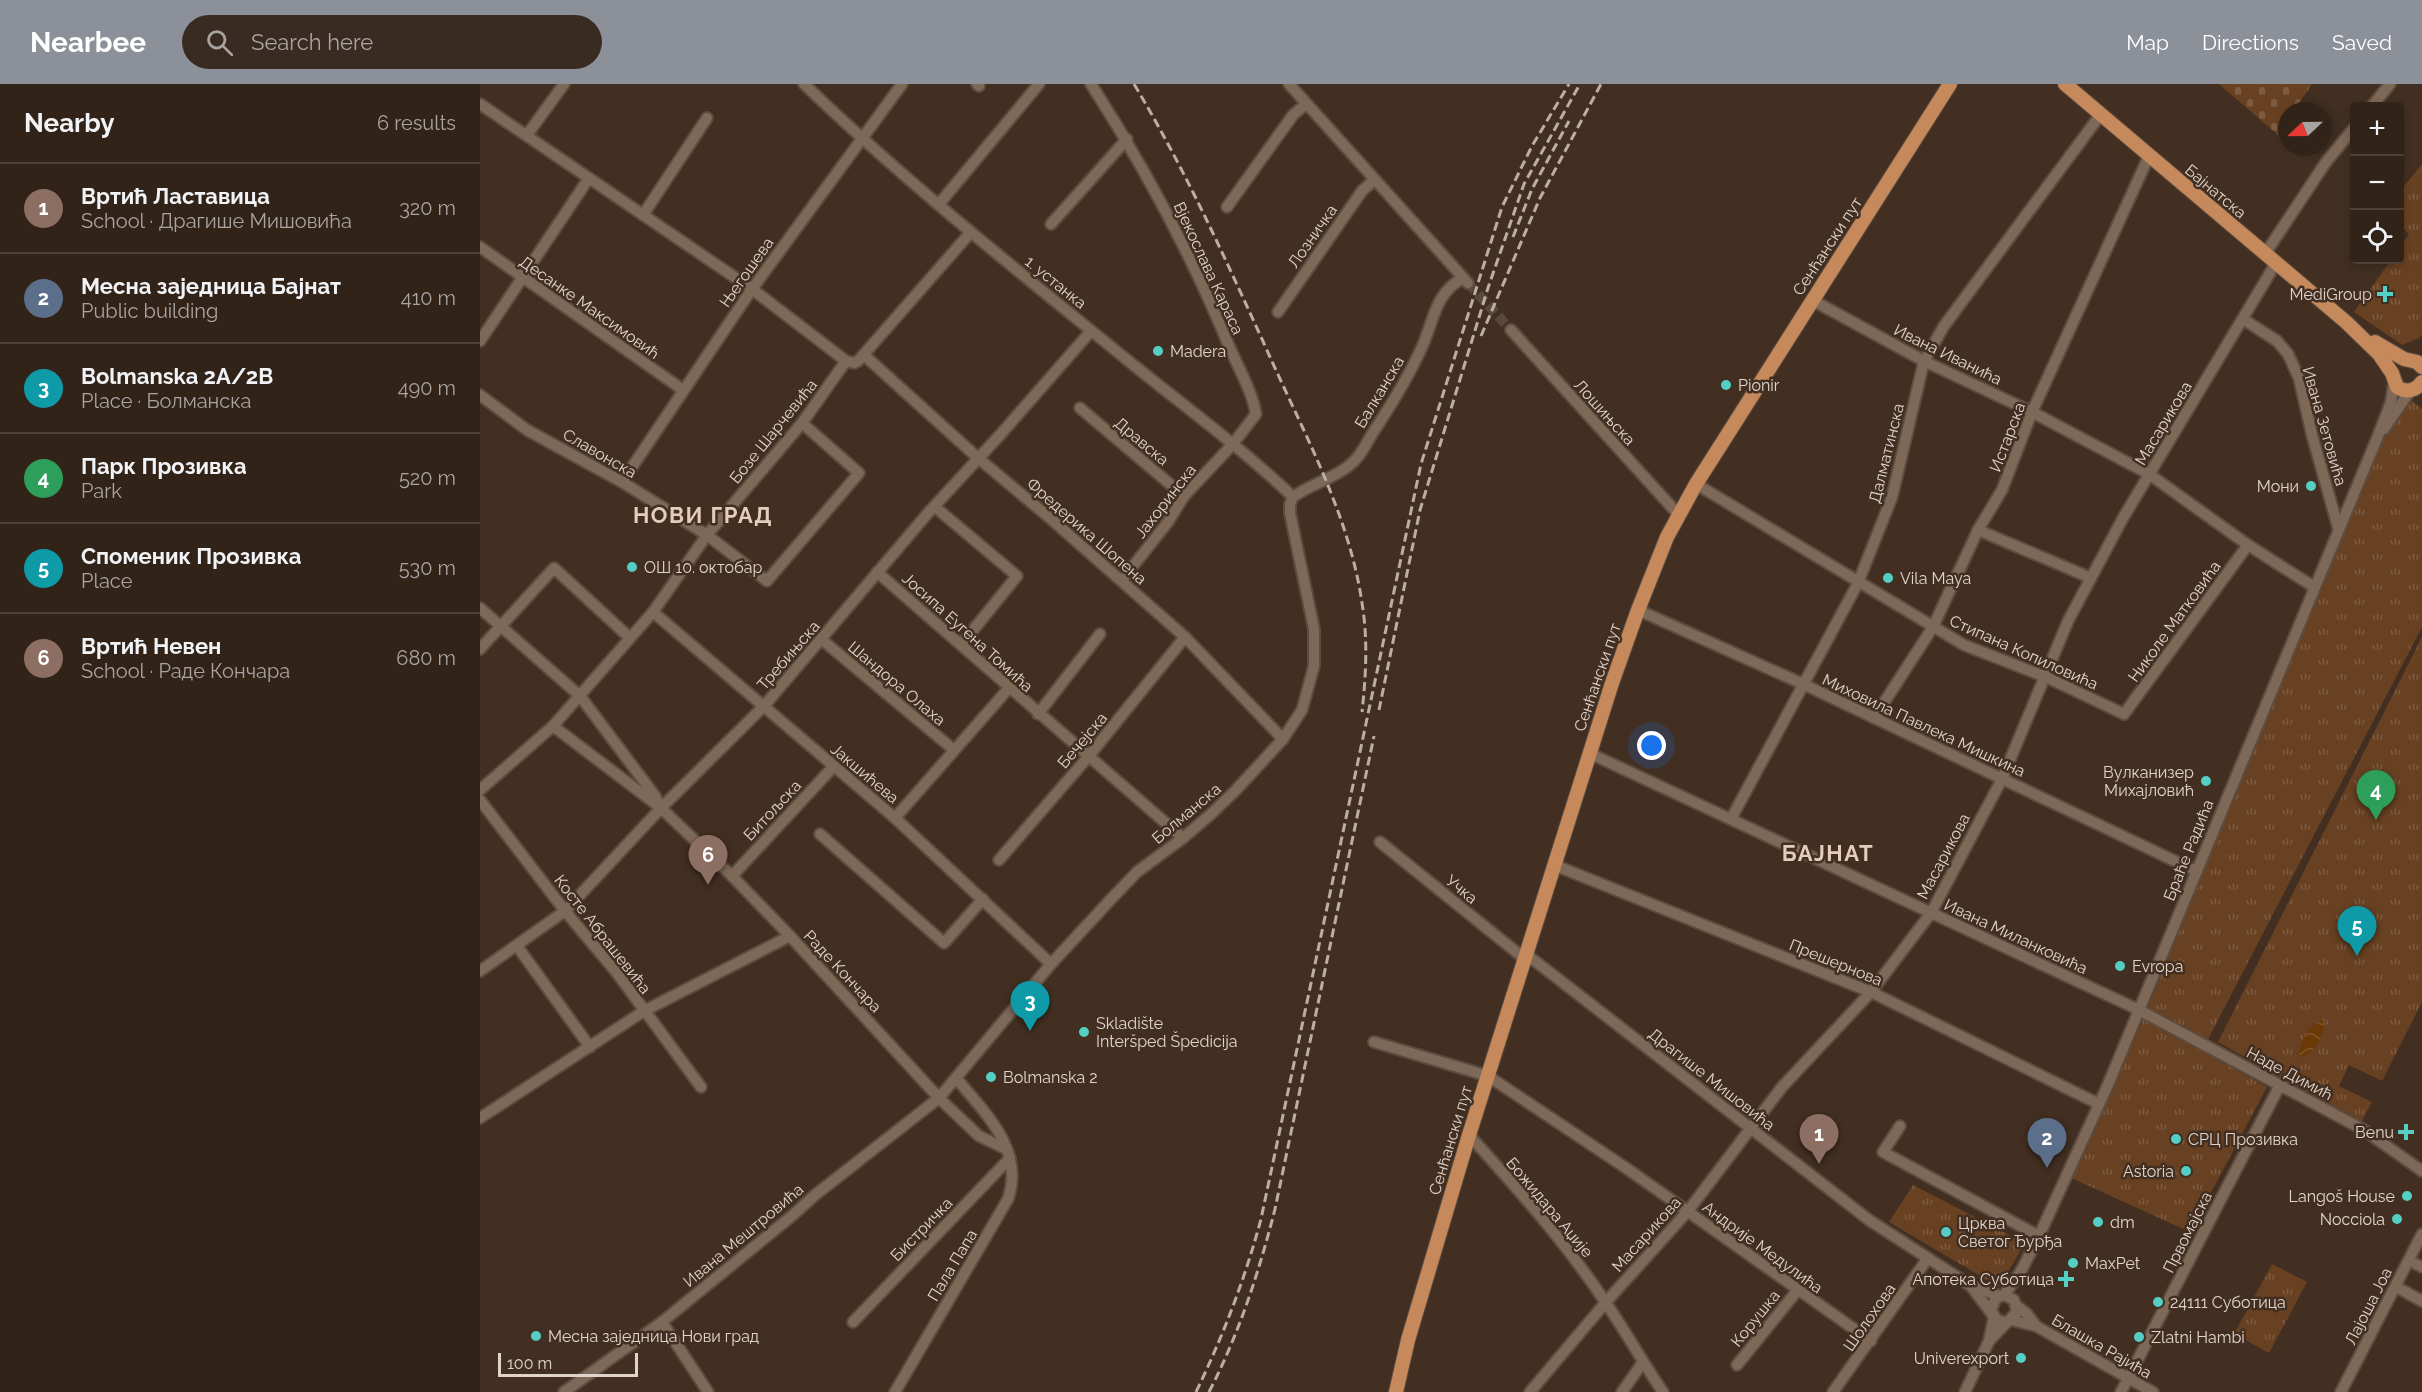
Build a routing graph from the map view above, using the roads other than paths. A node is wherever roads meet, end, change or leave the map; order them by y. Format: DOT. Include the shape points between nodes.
graph roads {
  1 [pos="564,84"];
  2 [pos="804,84"];
  3 [pos="902,84"];
  4 [pos="1039,84"];
  5 [pos="1091,84"];
  6 [pos="1288,84"];
  7 [pos="1950,84"];
  8 [pos="2065,84"];
  9 [pos="2390,84"];
  10 [pos="2375,102"];
  11 [pos="480,104"];
  12 [pos="1306,104"];
  13 [pos="2101,114"];
  14 [pos="707,118"];
  15 [pos="2350,134"];
  16 [pos="527,135"];
  17 [pos="861,139"];
  18 [pos="1126,140"];
  19 [pos="2149,156"];
  20 [pos="589,178"];
  21 [pos="1374,180"];
  22 [pos="939,204"];
  23 [pos="1227,207"];
  24 [pos="643,215"];
  25 [pos="1051,224"];
  26 [pos="971,232"];
  27 [pos="480,247"];
  28 [pos="2271,258"];
  29 [pos="523,279"];
  30 [pos="752,289"];
  31 [pos="1812,300"];
  32 [pos="1278,312"];
  33 [pos="2243,320"];
  34 [pos="2346,322"];
  35 [pos="1091,330"];
  36 [pos="1511,330"];
  37 [pos="480,341"];
  38 [pos="864,355"];
  39 [pos="2404,359"];
  40 [pos="846,361"];
  41 [pos="1924,361"];
  42 [pos="2422,367"];
  43 [pos="2393,378"];
  44 [pos="683,390"];
  45 [pos="2417,390"];
  46 [pos="480,395"];
  47 [pos="1080,408"];
  48 [pos="2032,412"];
  49 [pos="1256,414"];
  50 [pos="802,423"];
  51 [pos="2378,436"];
  52 [pos="1232,445"];
  53 [pos="978,458"];
  54 [pos="2149,474"];
  55 [pos="622,482"];
  56 [pos="1696,484"];
  57 [pos="1184,496"];
  58 [pos="1293,497"];
  59 [pos="935,507"];
  60 [pos="1678,514"];
  61 [pos="2338,527"];
  62 [pos="1978,530"];
  63 [pos="707,535"];
  64 [pos="2248,544"];
  65 [pos="877,572"];
  66 [pos="2091,578"];
  67 [pos="1122,580"];
  68 [pos="1858,583"];
  69 [pos="2314,587"];
  70 [pos="480,608"];
  71 [pos="1638,610"];
  72 [pos="653,612"];
  73 [pos="1933,627"];
  74 [pos="502,628"];
  75 [pos="1100,634"];
  76 [pos="629,637"];
  77 [pos="1185,637"];
  78 [pos="821,639"];
  79 [pos="961,645"];
  80 [pos="480,649"];
  81 [pos="2046,677"];
  82 [pos="1803,684"];
  83 [pos="1009,688"];
  84 [pos="580,696"];
  85 [pos="764,706"];
  86 [pos="1038,714"];
  87 [pos="2124,714"];
  88 [pos="1874,718"];
  89 [pos="553,726"];
  90 [pos="1282,739"];
  91 [pos="954,750"];
  92 [pos="1589,753"];
  93 [pos="1088,757"];
  94 [pos="834,766"];
  95 [pos="2002,779"];
  96 [pos="480,790"];
  97 [pos="480,800"];
  98 [pos="661,808"];
  99 [pos="895,818"];
  100 [pos="1731,819"];
  101 [pos="820,834"];
  102 [pos="1183,838"];
  103 [pos="1380,842"];
  104 [pos="999,860"];
  105 [pos="1554,865"];
  106 [pos="2196,871"];
  107 [pos="732,876"];
  108 [pos="983,899"];
  109 [pos="565,911"];
  110 [pos="1930,913"];
  111 [pos="790,936"];
  112 [pos="517,946"];
  113 [pos="1525,957"];
  114 [pos="1051,964"];
  115 [pos="480,971"];
  116 [pos="1871,992"];
  117 [pos="2137,1010"];
  118 [pos="644,1011"];
  119 [pos="1374,1042"];
  120 [pos="590,1047"];
  121 [pos="1488,1076"];
  122 [pos="956,1078"];
  123 [pos="2280,1085"];
  124 [pos="701,1087"];
  125 [pos="939,1098"];
  126 [pos="2099,1104"];
  127 [pos="480,1118"];
  128 [pos="1900,1126"];
  129 [pos="1751,1128"];
  130 [pos="1469,1135"];
  131 [pos="1008,1153"];
  132 [pos="2422,1171"];
  133 [pos="1688,1211"];
  134 [pos="2422,1234"];
  135 [pos="2039,1236"];
  136 [pos="1928,1258"];
  137 [pos="1971,1286"];
  138 [pos="2402,1290"];
  139 [pos="1797,1291"];
  140 [pos="2008,1299"];
  141 [pos="2422,1301"];
  142 [pos="1606,1302"];
  143 [pos="1993,1316"];
  144 [pos="2008,1321"];
  145 [pos="662,1322"];
  146 [pos="853,1322"];
  147 [pos="2036,1326"];
  148 [pos="1408,1340"];
  149 [pos="1871,1341"];
  150 [pos="1989,1341"];
  151 [pos="1643,1362"];
  152 [pos="1737,1365"];
  153 [pos="2127,1378"];
  154 [pos="564,1392"];
  155 [pos="708,1392"];
  156 [pos="895,1392"];
  157 [pos="1387,1392"];
  158 [pos="1396,1392"];
  159 [pos="1530,1392"];
  160 [pos="1622,1392"];
  161 [pos="1663,1392"];
  162 [pos="1833,1392"];
  163 [pos="1965,1392"];
  164 [pos="2121,1392"];
  165 [pos="2153,1392"];
  166 [pos="2341,1392"];
  1 -- 16 [label="street"];
  2 -- 17 [label="street, 1. устанка"];
  3 -- 17 [label="street, Његошева"];
  4 -- 22 [label="street"];
  5 -- 18 [label="street, Вјекослава Караса"];
  6 -- 12 [label="street"];
  7 -- 31 [label="main road, Сенћански пут"];
  8 -- 13 [label="main road, Бајнатска"];
  9 -- 10 [label="street"];
  11 -- 16 [label="street"];
  12 -- 21 [label="street"];
  12 -- 23 [label="street" via="1293,115"];
  13 -- 19 [label="main road, Бајнатска"];
  13 -- 41 [label="street, Далматинска" via="1944,326"];
  14 -- 24 [label="street"];
  15 -- 28 [label="street, Масарикова" via="2326,162"];
  16 -- 20 [label="street"];
  17 -- 22 [label="street, 1. устанка"];
  17 -- 30 [label="street, Његошева"];
  18 -- 25 [label="street"];
  18 -- 49 [label="street, Вјекослава Караса" via="1181,239"];
  19 -- 28 [label="main road, Бајнатска"];
  19 -- 48 [label="street, Истарска"];
  20 -- 24 [label="street"];
  20 -- 29 [label="street"];
  21 -- 32 [label="street, Лозничка" via="1362,190"];
  21 -- 58 [label="street, Балканска" via="1465,281 1449,285 1441,298 1400,391 1356,459"];
  22 -- 26 [label="street, 1. устанка"];
  24 -- 30 [label="street"];
  26 -- 35 [label="street, 1. устанка"];
  26 -- 38 [label="street"];
  27 -- 29 [label="street, Десанке Максимовић"];
  28 -- 33 [label="street, Масарикова"];
  28 -- 34 [label="main road, Бајнатска"];
  29 -- 37 [label="street"];
  29 -- 44 [label="street, Десанке Максимовић"];
  30 -- 40 [label="street"];
  30 -- 44 [label="street, Његошева"];
  31 -- 41 [label="street, Ивана Иванића"];
  31 -- 56 [label="main road, Сенћански пут"];
  33 -- 54 [label="street, Масарикова"];
  33 -- 61 [label="street, Ивана Зетовића" via="2277,341 2288,354 2299,378"];
  34 -- 39 [label="main road, Бајнатска"];
  34 -- 43 [label="main road, Бајнатска" via="2379,354"];
  35 -- 52 [label="street, 1. устанка"];
  35 -- 53 [label="street, Требињска"];
  36 -- 60 [label="street, Лошињска"];
  38 -- 40 [label="street" via="854,363"];
  38 -- 53 [label="street, Фредерика Шопена"];
  39 -- 42 [label="main road, Бајнатска"];
  39 -- 43 [label="main road" via="2396,364"];
  40 -- 50 [label="street, Бозе Шарчевића"];
  41 -- 48 [label="street, Ивана Иванића"];
  41 -- 68 [label="street, Далматинска" via="1892,496"];
  43 -- 45 [label="main road, Бајнатска" via="2401,389"];
  43 -- 51 [label="street, Браће Радића" via="2391,402"];
  44 -- 55 [label="street, Његошева"];
  45 -- 51 [label="street, Браће Радића"];
  46 -- 55 [label="street, Славонска" via="527,430"];
  47 -- 57 [label="street, Дравска"];
  48 -- 54 [label="street, Ивана Иванића"];
  48 -- 62 [label="street, Истарска" via="2002,490"];
  49 -- 52 [label="street, Јахоринска"];
  50 -- 63 [label="street, Бозе Шарчевића"];
  50 -- 63 [label="street, Славонска" via="859,473 767,581"];
  51 -- 61 [label="street, Браће Радића"];
  52 -- 57 [label="street, Јахоринска"];
  52 -- 58 [label="street, 1. устанка"];
  53 -- 59 [label="street, Требињска"];
  53 -- 67 [label="street, Фредерика Шопена"];
  54 -- 64 [label="street, Ивана Иванића"];
  54 -- 66 [label="street, Масарикова"];
  55 -- 63 [label="street, Славонска"];
  56 -- 60 [label="main road, Сенћански пут"];
  56 -- 68 [label="street, Стипана Копиловића"];
  57 -- 67 [label="street, Јахоринска"];
  58 -- 90 [label="street, Болманска" via="1290,513 1314,629 1314,666 1302,710"];
  59 -- 65 [label="street, Требињска"];
  59 -- 79 [label="street" via="1017,576"];
  60 -- 71 [label="main road, Сенћански пут"];
  61 -- 69 [label="street, Браће Радића"];
  62 -- 66 [label="street"];
  62 -- 73 [label="street, Истарска"];
  63 -- 72 [label="street, Бозе Шарчевића"];
  64 -- 69 [label="street, Ивана Иванића"];
  64 -- 87 [label="street, Николе Матковића"];
  65 -- 78 [label="street, Требињска"];
  65 -- 79 [label="street, Јосипа Еугена Томића"];
  66 -- 81 [label="street, Масарикова" via="2068,621"];
  67 -- 77 [label="street, Фредерика Шопена"];
  68 -- 73 [label="street, Стипана Копиловића"];
  68 -- 82 [label="street, Далматинска"];
  69 -- 106 [label="street, Браће Радића"];
  70 -- 74 [label="street, Раде Кончара"];
  71 -- 82 [label="street, Миховила Павлека Мишкина"];
  71 -- 92 [label="main road, Сенћански пут"];
  72 -- 76 [label="street, Бозе Шарчевића"];
  72 -- 85 [label="street, Јакшићева"];
  73 -- 81 [label="street, Стипана Копиловића" via="1964,645"];
  73 -- 88 [label="street, Истарска"];
  74 -- 76 [label="street" via="554,568"];
  74 -- 80 [label="street"];
  74 -- 84 [label="street, Раде Кончара"];
  75 -- 86 [label="street, Јосипа Еугена Томића"];
  76 -- 84 [label="street, Бозе Шарчевића"];
  77 -- 90 [label="street, Фредерика Шопена"];
  77 -- 93 [label="street, Бечејска"];
  78 -- 85 [label="street, Требињска"];
  78 -- 91 [label="street, Шандора Олаха"];
  79 -- 83 [label="street, Јосипа Еугена Томића"];
  81 -- 87 [label="street, Стипана Копиловића"];
  81 -- 95 [label="street, Масарикова"];
  82 -- 88 [label="street, Миховила Павлека Мишкина"];
  82 -- 100 [label="street, Далматинска"];
  83 -- 86 [label="street, Јосипа Еугена Томића"];
  83 -- 91 [label="street"];
  84 -- 89 [label="street, Бозе Шарчевића"];
  84 -- 98 [label="street, Раде Кончара"];
  85 -- 94 [label="street, Јакшићева"];
  85 -- 98 [label="street, Требињска"];
  86 -- 93 [label="street, Јосипа Еугена Томића"];
  88 -- 95 [label="street, Миховила Павлека Мишкина"];
  89 -- 96 [label="street, Бозе Шарчевића"];
  89 -- 98 [label="street, Раде Кончара"];
  90 -- 102 [label="street, Болманска" via="1236,790"];
  91 -- 99 [label="street"];
  92 -- 100 [label="street, Ивана Миланковића"];
  92 -- 105 [label="main road, Сенћански пут"];
  93 -- 102 [label="street, Јосипа Еугена Томића"];
  93 -- 104 [label="street, Бечејска"];
  94 -- 99 [label="street, Јакшићева"];
  94 -- 107 [label="street, Битољска"];
  95 -- 106 [label="street, Миховила Павлека Мишкина"];
  95 -- 110 [label="street, Масарикова"];
  97 -- 109 [label="street, Косте Абрашевића"];
  98 -- 107 [label="street, Раде Кончара"];
  98 -- 109 [label="street, Требињска"];
  99 -- 108 [label="street, Јакшићева"];
  100 -- 110 [label="street, Ивана Миланковића"];
  101 -- 108 [label="street" via="944,943"];
  102 -- 114 [label="street, Болманска" via="1137,872"];
  103 -- 113 [label="street, Учка"];
  105 -- 113 [label="main road, Сенћански пут"];
  105 -- 116 [label="street, Прешернова"];
  106 -- 117 [label="street, Браће Радића"];
  107 -- 111 [label="street, Раде Кончара"];
  108 -- 114 [label="street, Јакшићева"];
  109 -- 112 [label="street, Требињска"];
  109 -- 118 [label="street, Косте Абрашевића"];
  110 -- 116 [label="street, Масарикова"];
  110 -- 117 [label="street, Ивана Миланковића"];
  111 -- 118 [label="street"];
  111 -- 125 [label="street, Раде Кончара"];
  112 -- 115 [label="street, Требињска"];
  112 -- 120 [label="street"];
  113 -- 121 [label="main road, Сенћански пут"];
  113 -- 129 [label="street, Драгише Мишовића"];
  114 -- 122 [label="street, Болманска"];
  116 -- 126 [label="street, Прешернова"];
  116 -- 129 [label="street, Масарикова" via="1796,1071"];
  117 -- 123 [label="street, Наде Димић"];
  117 -- 126 [label="street, Браће Радића"];
  118 -- 120 [label="street"];
  118 -- 124 [label="street, Косте Абрашевића"];
  119 -- 121 [label="street, Андрије Медулића"];
  120 -- 127 [label="street"];
  121 -- 130 [label="main road, Сенћански пут"];
  121 -- 133 [label="street, Андрије Медулића"];
  122 -- 125 [label="street, Болманска"];
  122 -- 131 [label="street" via="998,1128"];
  123 -- 132 [label="street, Наде Димић" via="2364,1130"];
  123 -- 153 [label="street, Првомајска"];
  125 -- 131 [label="street, Раде Кончара" via="979,1136"];
  125 -- 145 [label="street, Ивана Мештровића" via="814,1195"];
  126 -- 135 [label="street, Браће Радића"];
  128 -- 135 [label="street" via="1883,1152"];
  129 -- 133 [label="street, Масарикова"];
  129 -- 136 [label="street, Драгише Мишовића" via="1869,1220"];
  130 -- 142 [label="street, Божидара Аџије" via="1533,1207"];
  130 -- 148 [label="main road, Сенћански пут"];
  131 -- 146 [label="street, Бистричка"];
  131 -- 156 [label="street, Пала Папа" via="1014,1183 1008,1199"];
  133 -- 139 [label="street, Андрије Медулића"];
  133 -- 142 [label="street, Масарикова"];
  134 -- 166 [label="street, Лајоша Јоа"];
  135 -- 140 [label="street, Браће Радића"];
  136 -- 137 [label="street, Драгише Мишовића"];
  136 -- 149 [label="street, Шолохова"];
  137 -- 140 [label="street, Драгише Мишовића"];
  137 -- 143 [label="street, Драгише Мишовића"];
  138 -- 141 [label="street"];
  139 -- 149 [label="street, Андрије Медулића"];
  139 -- 152 [label="street, Корушка"];
  140 -- 143 [label="street" via="1991,1305"];
  140 -- 144 [label="street" via="2017,1312"];
  140 -- 147 [label="street, Блашка Рајића"];
  142 -- 151 [label="street, Божидара Аџије"];
  142 -- 159 [label="street, Масарикова"];
  143 -- 144 [label="street, Блашка Рајића"];
  143 -- 150 [label="street"];
  144 -- 147 [label="street, Блашка Рајића"];
  144 -- 150 [label="street"];
  145 -- 154 [label="street, Ивана Мештровића"];
  145 -- 155 [label="street"];
  147 -- 153 [label="street, Блашка Рајића"];
  148 -- 157 [label="main road, Сенћански пут"];
  148 -- 158 [label="main road, Сенћански пут"];
  149 -- 162 [label="street, Шолохова"];
  150 -- 163 [label="street"];
  151 -- 160 [label="street"];
  151 -- 161 [label="street, Божидара Аџије"];
  153 -- 164 [label="street, Првомајска"];
  153 -- 165 [label="street, Блашка Рајића"];
}
